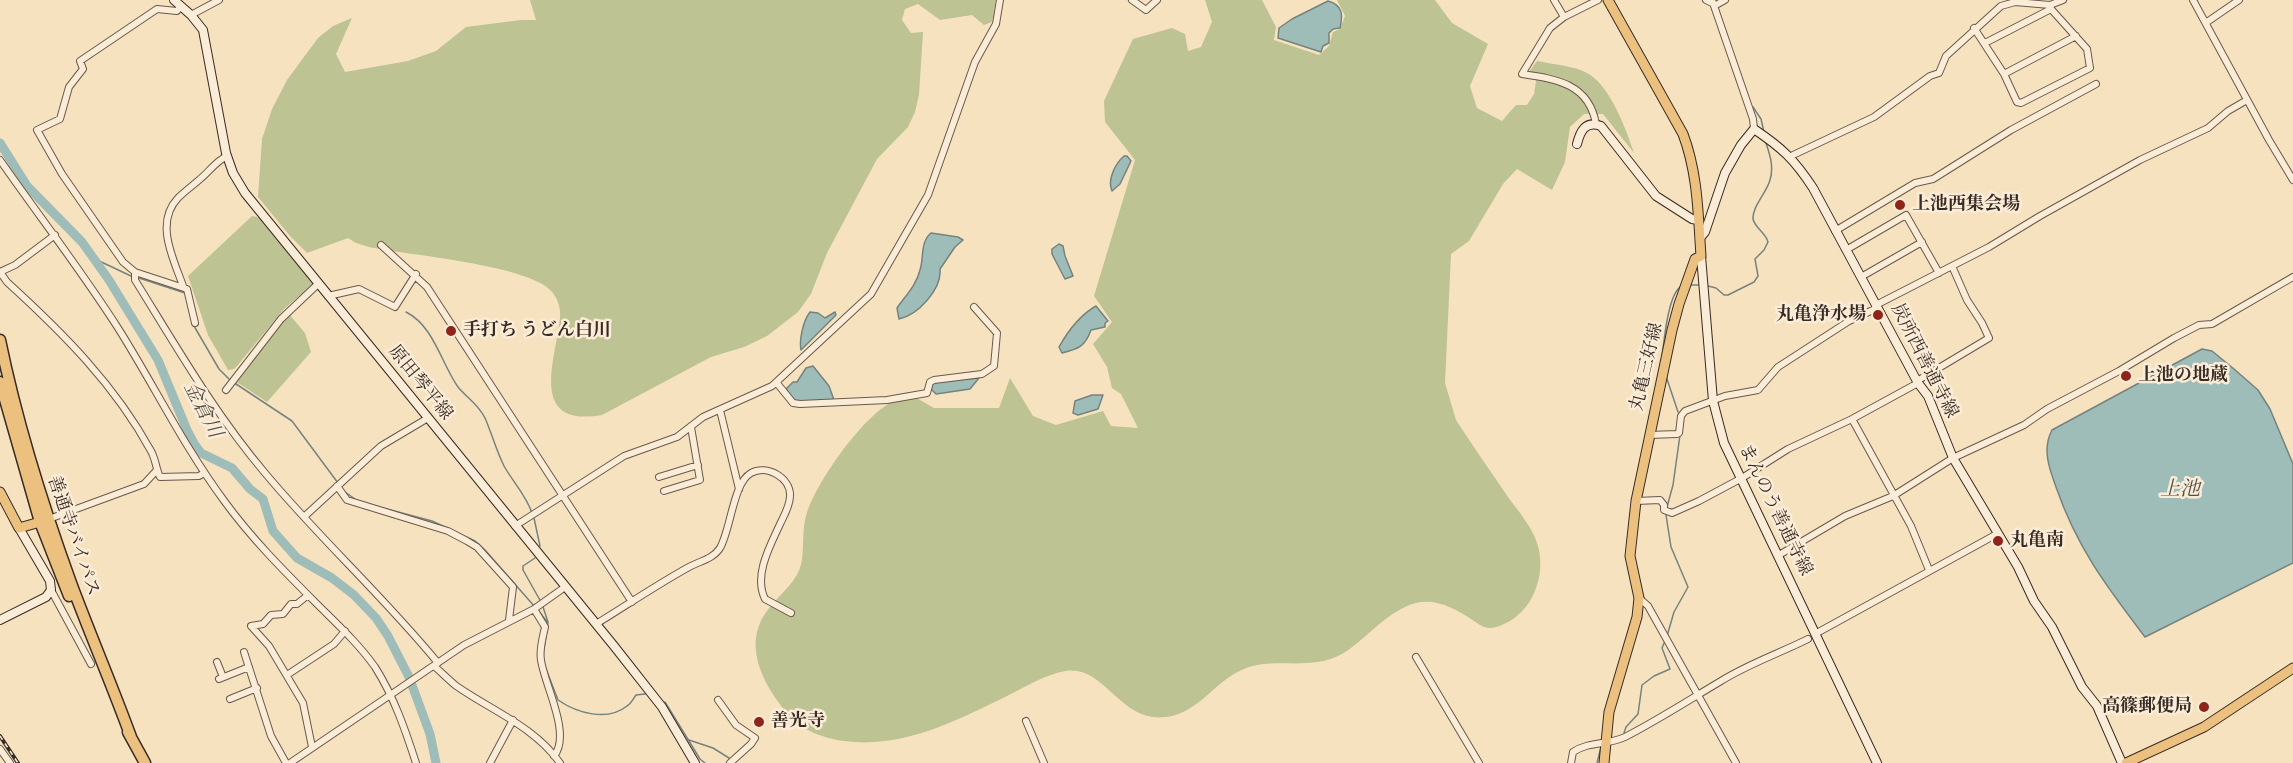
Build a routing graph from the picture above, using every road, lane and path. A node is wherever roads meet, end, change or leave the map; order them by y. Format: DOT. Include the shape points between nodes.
graph roads {
  1 [pos="219,0"];
  2 [pos="1000,0"];
  3 [pos="1132,0"];
  4 [pos="1158,0"];
  5 [pos="1554,0"];
  6 [pos="1599,0"];
  7 [pos="1608,0"];
  8 [pos="1706,0"];
  9 [pos="1725,0"];
  10 [pos="2063,0"];
  11 [pos="2193,0"];
  12 [pos="2240,0"];
  13 [pos="177,3"];
  14 [pos="1714,3"];
  15 [pos="2051,7"];
  16 [pos="191,15"];
  17 [pos="1564,17"];
  18 [pos="2207,22"];
  19 [pos="1974,28"];
  20 [pos="2076,36"];
  21 [pos="1985,43"];
  22 [pos="2004,74"];
  23 [pos="2096,84"];
  24 [pos="2247,100"];
  25 [pos="1596,124"];
  26 [pos="1754,129"];
  27 [pos="1577,144"];
  28 [pos="227,156"];
  29 [pos="1791,156"];
  30 [pos="0,160"];
  31 [pos="2293,180"];
  32 [pos="1698,220"];
  33 [pos="1835,231"];
  34 [pos="55,235"];
  35 [pos="1700,238"];
  36 [pos="1922,242"];
  37 [pos="381,245"];
  38 [pos="1846,249"];
  39 [pos="1701,256"];
  40 [pos="1952,266"];
  41 [pos="1939,273"];
  42 [pos="416,274"];
  43 [pos="134,275"];
  44 [pos="1861,277"];
  45 [pos="2293,277"];
  46 [pos="319,284"];
  47 [pos="183,286"];
  48 [pos="328,296"];
  49 [pos="1876,305"];
  50 [pos="974,307"];
  51 [pos="195,323"];
  52 [pos="0,340"];
  53 [pos="0,382"];
  54 [pos="776,382"];
  55 [pos="1918,382"];
  56 [pos="226,390"];
  57 [pos="1713,401"];
  58 [pos="720,410"];
  59 [pos="428,418"];
  60 [pos="1852,419"];
  61 [pos="691,427"];
  62 [pos="1648,435"];
  63 [pos="1953,458"];
  64 [pos="698,465"];
  65 [pos="157,470"];
  66 [pos="204,473"];
  67 [pos="659,477"];
  68 [pos="1742,478"];
  69 [pos="338,485"];
  70 [pos="739,489"];
  71 [pos="664,491"];
  72 [pos="0,492"];
  73 [pos="564,494"];
  74 [pos="1893,496"];
  75 [pos="1636,501"];
  76 [pos="305,516"];
  77 [pos="44,521"];
  78 [pos="515,526"];
  79 [pos="19,528"];
  80 [pos="1997,534"];
  81 [pos="1779,555"];
  82 [pos="1929,570"];
  83 [pos="565,587"];
  84 [pos="51,590"];
  85 [pos="308,595"];
  86 [pos="1639,598"];
  87 [pos="632,602"];
  88 [pos="538,606"];
  89 [pos="791,613"];
  90 [pos="0,620"];
  91 [pos="509,620"];
  92 [pos="596,624"];
  93 [pos="345,631"];
  94 [pos="1811,636"];
  95 [pos="244,652"];
  96 [pos="1416,657"];
  97 [pos="217,662"];
  98 [pos="91,664"];
  99 [pos="436,664"];
  100 [pos="249,667"];
  101 [pos="2293,668"];
  102 [pos="287,675"];
  103 [pos="257,688"];
  104 [pos="390,696"];
  105 [pos="1699,696"];
  106 [pos="230,699"];
  107 [pos="718,700"];
  108 [pos="513,720"];
  109 [pos="1026,721"];
  110 [pos="1605,741"];
  111 [pos="312,747"];
  112 [pos="0,749"];
  113 [pos="554,756"];
  114 [pos="696,762"];
  115 [pos="10,763"];
  116 [pos="145,763"];
  117 [pos="288,763"];
  118 [pos="416,763"];
  119 [pos="490,763"];
  120 [pos="560,763"];
  121 [pos="730,763"];
  122 [pos="1044,763"];
  123 [pos="1479,763"];
  124 [pos="1571,763"];
  125 [pos="1604,763"];
  126 [pos="1736,763"];
  127 [pos="1877,763"];
  128 [pos="2124,763"];
  1 -- 16 [label="street"];
  2 -- 54 [label="street" via="996,24 975,62 928,195 879,280 861,304"];
  3 -- 4 [label="street" via="1146,10"];
  5 -- 17 [label="street"];
  6 -- 17 [label="street"];
  7 -- 32 [label="main road" via="1683,134 1694,168"];
  8 -- 14 [label="street"];
  9 -- 14 [label="street"];
  10 -- 15 [label="street"];
  11 -- 18 [label="street"];
  12 -- 18 [label="street"];
  13 -- 16 [label="main road, 原田琴平線"];
  13 -- 43 [label="street" via="177,11 157,9 80,61 83,69 69,87 60,119 37,130 75,193"];
  14 -- 26 [label="street"];
  15 -- 19 [label="street" via="2008,3"];
  15 -- 20 [label="street"];
  15 -- 21 [label="street"];
  16 -- 28 [label="main road, 原田琴平線" via="206,41"];
  17 -- 25 [label="street" via="1550,28 1522,74 1577,89 1590,103"];
  18 -- 24 [label="street"];
  19 -- 21 [label="street"];
  19 -- 29 [label="street" via="1946,56 1939,73 1874,117"];
  20 -- 22 [label="street"];
  20 -- 22 [label="street" via="2087,49 2090,68 2021,103"];
  21 -- 22 [label="street"];
  23 -- 33 [label="street" via="2011,130 1934,179 1915,183"];
  24 -- 31 [label="street"];
  24 -- 40 [label="street" via="2208,128 2140,160"];
  25 -- 27 [label="main road" via="1581,130"];
  25 -- 32 [label="main road" via="1604,128 1656,196"];
  26 -- 29 [label="main road, 炭所西善通寺線"];
  26 -- 35 [label="main road" via="1729,165"];
  28 -- 46 [label="main road, 原田琴平線" via="245,193"];
  28 -- 47 [label="street" via="177,199 170,212 166,231"];
  29 -- 33 [label="main road, 炭所西善通寺線"];
  30 -- 34 [label="street"];
  32 -- 35 [label="main road"];
  33 -- 38 [label="main road, 炭所西善通寺線"];
  34 -- 65 [label="street" via="15,266 0,272 105,380 149,448"];
  34 -- 66 [label="street" via="119,330"];
  35 -- 39 [label="main road"];
  36 -- 38 [label="street" via="1906,215"];
  36 -- 41 [label="street"];
  36 -- 44 [label="street"];
  37 -- 42 [label="street"];
  38 -- 44 [label="main road, 炭所西善通寺線"];
  39 -- 57 [label="main road, まんのう善通寺線"];
  39 -- 62 [label="main road, 丸亀三好線" via="1695,259 1679,304"];
  40 -- 41 [label="street"];
  40 -- 55 [label="street" via="1989,338"];
  41 -- 49 [label="street"];
  42 -- 48 [label="street" via="394,307 359,289"];
  42 -- 73 [label="street"];
  43 -- 47 [label="street"];
  43 -- 76 [label="street" via="223,420 266,475"];
  44 -- 49 [label="main road, 炭所西善通寺線"];
  45 -- 63 [label="street" via="2212,324 2199,325 2174,338 2024,425"];
  46 -- 48 [label="main road, 原田琴平線"];
  46 -- 56 [label="street" via="281,319"];
  47 -- 51 [label="street" via="189,294"];
  48 -- 59 [label="main road, 原田琴平線"];
  49 -- 55 [label="main road, 炭所西善通寺線"];
  49 -- 57 [label="street" via="1778,367 1758,390"];
  50 -- 54 [label="street" via="997,333 994,366 986,372 934,380 927,393 887,400 800,404 793,402"];
  52 -- 77 [label="highway, 善通寺バイパス"];
  53 -- 77 [label="highway, 善通寺バイパス"];
  54 -- 58 [label="street"];
  55 -- 60 [label="street"];
  55 -- 63 [label="main road, 炭所西善通寺線" via="1928,396"];
  57 -- 62 [label="street" via="1685,411 1679,433"];
  57 -- 68 [label="main road, まんのう善通寺線" via="1724,443"];
  58 -- 61 [label="street"];
  58 -- 70 [label="street"];
  59 -- 69 [label="street" via="381,446"];
  59 -- 78 [label="main road, 原田琴平線"];
  60 -- 68 [label="street" via="1788,449"];
  60 -- 74 [label="street"];
  61 -- 64 [label="street"];
  61 -- 73 [label="street" via="677,437 624,456"];
  62 -- 75 [label="main road, 丸亀三好線"];
  63 -- 74 [label="street"];
  63 -- 80 [label="main road, 炭所西善通寺線"];
  64 -- 67 [label="street"];
  64 -- 71 [label="street" via="700,480"];
  65 -- 66 [label="street" via="164,478"];
  65 -- 77 [label="street" via="144,484"];
  66 -- 85 [label="street" via="231,511"];
  68 -- 75 [label="street" via="1672,513 1664,510 1660,500"];
  68 -- 81 [label="main road, まんのう善通寺線"];
  69 -- 76 [label="street"];
  69 -- 91 [label="street" via="347,500 448,531 477,547 513,587"];
  70 -- 87 [label="street" via="726,533 712,557"];
  70 -- 89 [label="street" via="745,478 761,470 782,477 789,484 790,502 760,579 765,599"];
  72 -- 79 [label="main road"];
  73 -- 78 [label="street"];
  73 -- 87 [label="street"];
  74 -- 81 [label="street" via="1845,516"];
  74 -- 82 [label="street" via="1911,526"];
  75 -- 86 [label="main road, 丸亀三好線" via="1630,556"];
  76 -- 99 [label="street"];
  77 -- 79 [label="main road"];
  77 -- 116 [label="highway, 善通寺バイパス" via="88,644"];
  78 -- 83 [label="main road, 原田琴平線"];
  79 -- 84 [label="main road" via="50,581"];
  80 -- 82 [label="street"];
  80 -- 128 [label="main road, 炭所西善通寺線" via="2082,687 2097,706"];
  81 -- 94 [label="main road, まんのう善通寺線"];
  82 -- 94 [label="street"];
  83 -- 88 [label="street"];
  83 -- 92 [label="main road, 原田琴平線"];
  84 -- 90 [label="main road" via="46,597"];
  84 -- 98 [label="street"];
  85 -- 93 [label="street"];
  85 -- 102 [label="street" via="291,604 283,614 271,615 263,624 251,627"];
  86 -- 105 [label="street"];
  86 -- 110 [label="main road, 丸亀三好線" via="1637,617 1608,712"];
  87 -- 92 [label="street"];
  88 -- 91 [label="street"];
  88 -- 113 [label="street" via="545,627 540,658 554,702 560,739"];
  91 -- 99 [label="street"];
  92 -- 114 [label="main road, 原田琴平線" via="662,707"];
  93 -- 102 [label="street" via="334,644"];
  93 -- 104 [label="street" via="375,668"];
  94 -- 105 [label="street" via="1722,680"];
  94 -- 127 [label="main road, まんのう善通寺線"];
  95 -- 100 [label="street"];
  96 -- 123 [label="street"];
  97 -- 100 [label="street" via="221,678"];
  99 -- 104 [label="street"];
  99 -- 108 [label="street" via="455,685"];
  100 -- 103 [label="street"];
  101 -- 128 [label="main road" via="2204,727"];
  102 -- 111 [label="street" via="303,703"];
  103 -- 106 [label="street"];
  103 -- 117 [label="street" via="271,736"];
  104 -- 111 [label="street"];
  104 -- 118 [label="street"];
  105 -- 110 [label="street" via="1617,741"];
  105 -- 126 [label="street"];
  107 -- 121 [label="street" via="736,724 755,738"];
  108 -- 113 [label="street"];
  108 -- 119 [label="street"];
  109 -- 122 [label="street"];
  110 -- 124 [label="street" via="1578,748"];
  110 -- 125 [label="main road, 丸亀三好線"];
  111 -- 117 [label="street"];
  112 -- 115 [label="street"];
  113 -- 120 [label="street"];
}
